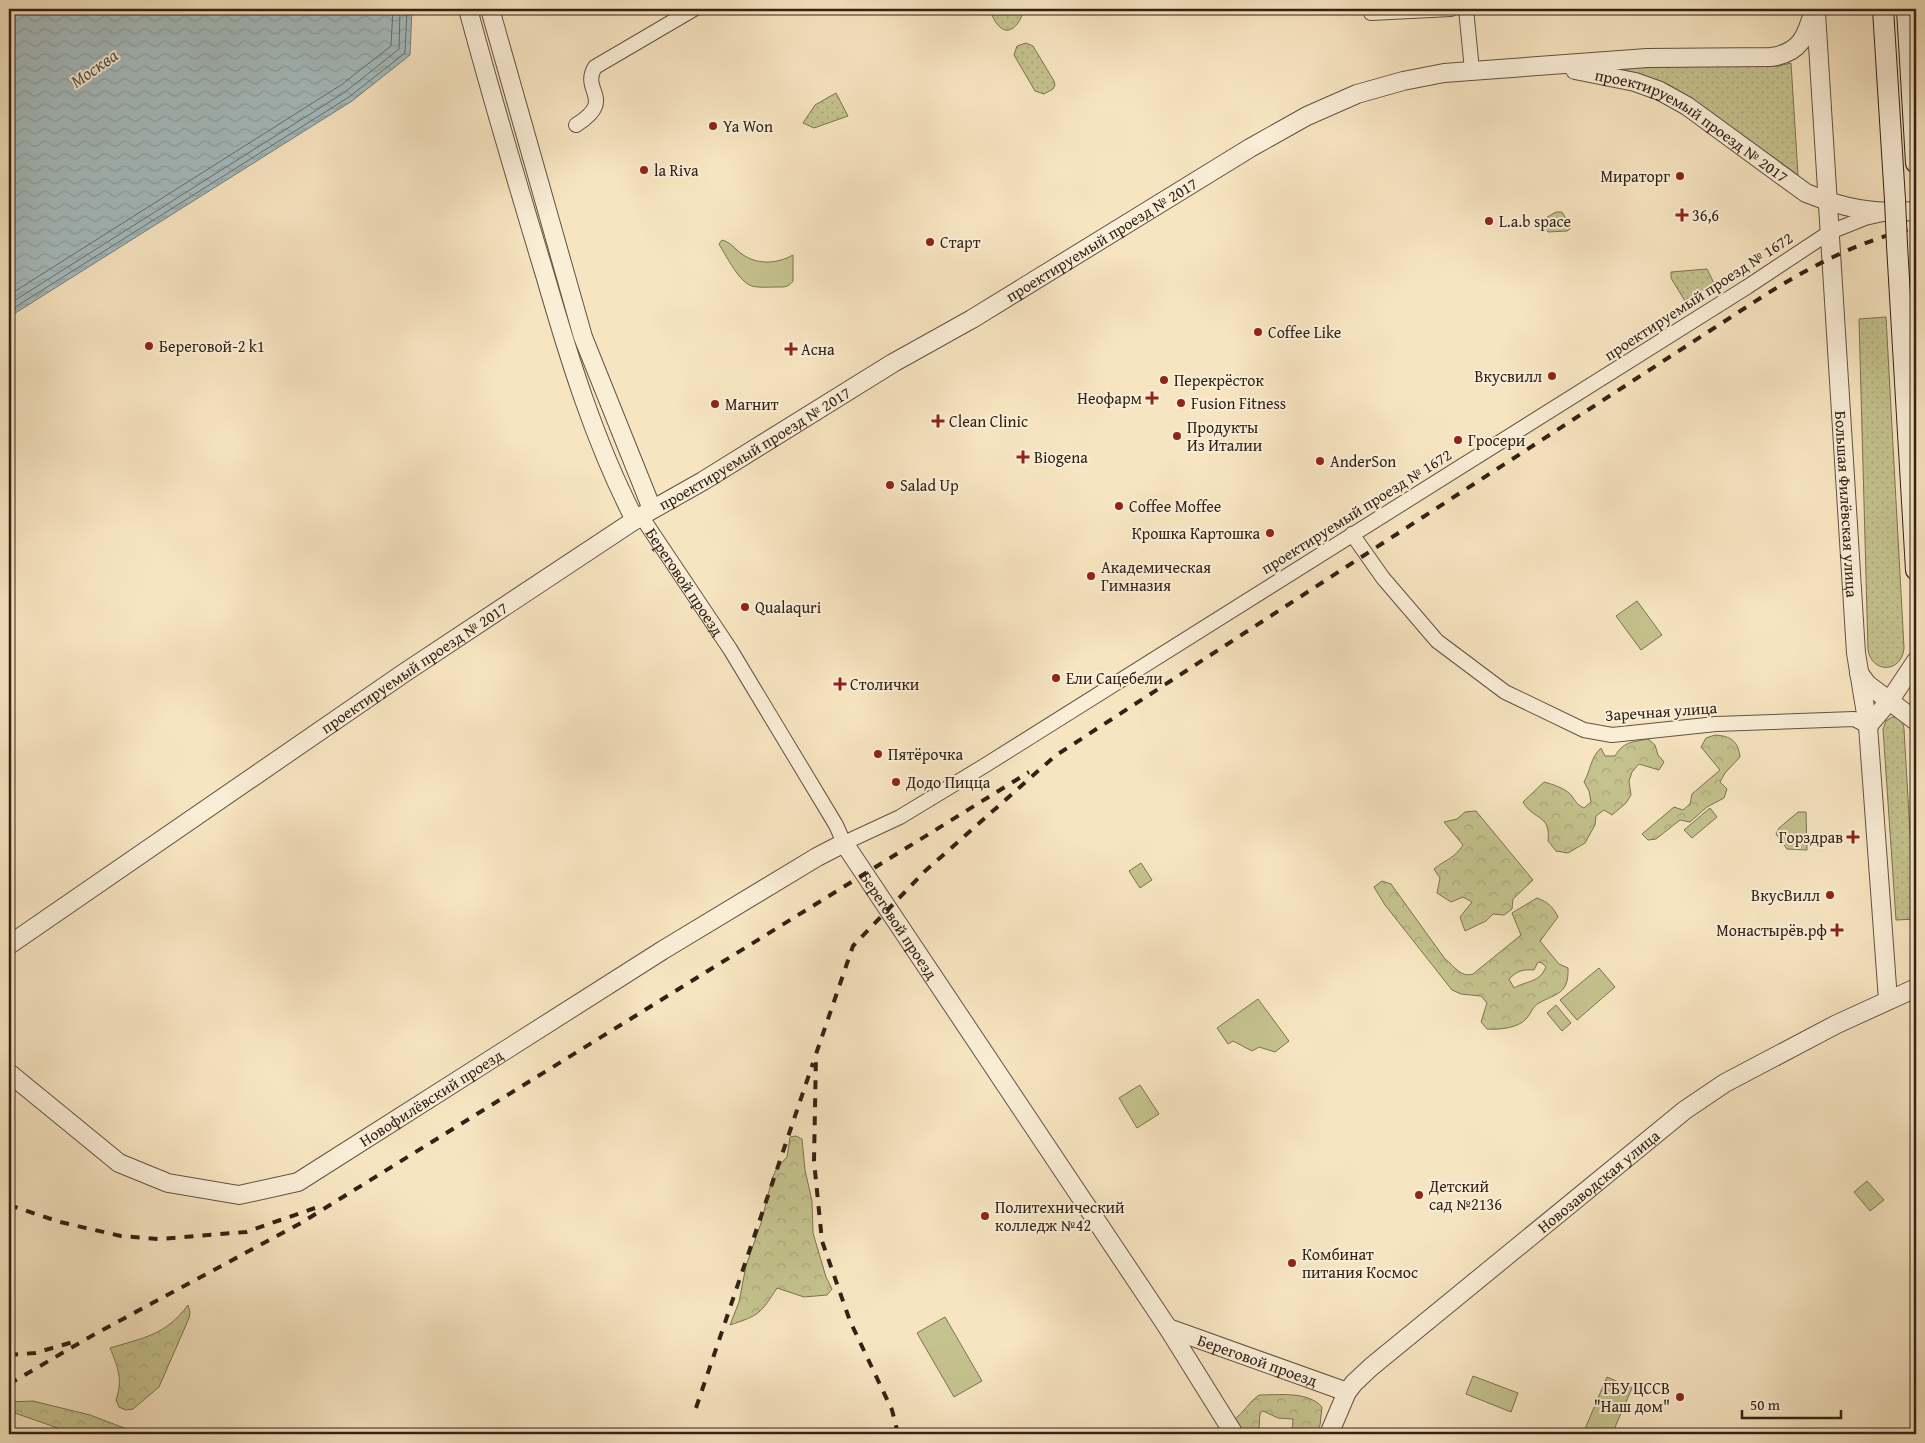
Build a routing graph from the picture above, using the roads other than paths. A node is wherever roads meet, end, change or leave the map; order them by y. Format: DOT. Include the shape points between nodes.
graph roads {
  1 [pos="468,9"];
  2 [pos="490,9"];
  3 [pos="694,9"];
  4 [pos="1371,9"];
  5 [pos="1451,9"];
  6 [pos="1466,9"];
  7 [pos="1815,9"];
  8 [pos="1884,9"];
  9 [pos="1907,9"];
  10 [pos="1550,65"];
  11 [pos="1472,70"];
  12 [pos="576,124"];
  13 [pos="1916,163"];
  14 [pos="1827,201"];
  15 [pos="1890,207"];
  16 [pos="1916,211"];
  17 [pos="1830,232"];
  18 [pos="643,515"];
  19 [pos="1352,534"];
  20 [pos="1916,559"];
  21 [pos="1916,570"];
  22 [pos="1858,666"];
  23 [pos="1913,666"];
  24 [pos="1890,700"];
  25 [pos="1916,722"];
  26 [pos="1868,726"];
  27 [pos="844,843"];
  28 [pos="9,945"];
  29 [pos="1916,988"];
  30 [pos="1888,1000"];
  31 [pos="9,1073"];
  32 [pos="1168,1328"];
  33 [pos="1347,1392"];
  34 [pos="1234,1434"];
  35 [pos="1329,1434"];
  1 -- 18 [label="street" via="566,345 615,482"];
  2 -- 18 [label="street" via="583,337"];
  3 -- 12 [label="street" via="595,67 591,78 595,106 589,117"];
  4 -- 5 [label="street" via="1372,13"];
  6 -- 11 [label="street"];
  7 -- 10 [label="street, проектируемый проезд № 2017" via="1798,47 1784,55 1647,58"];
  7 -- 14 [label="street, Большая Филёвская улица"];
  8 -- 15 [label="main road"];
  9 -- 13 [label="main road"];
  10 -- 11 [label="street, проектируемый проезд № 2017"];
  10 -- 14 [label="street, проектируемый проезд № 2017" via="1635,82 1660,91 1687,106 1806,193"];
  11 -- 18 [label="street, проектируемый проезд № 2017" via="1403,81 1357,94 1307,116"];
  14 -- 15 [label="street, проектируемый проезд № 2017" via="1864,211"];
  14 -- 17 [label="street, Большая Филёвская улица"];
  15 -- 16 [label="street, проектируемый проезд № 2017"];
  15 -- 17 [label="street, проектируемый проезд № 1672"];
  15 -- 20 [label="main road, bridge" via="1897,245"];
  17 -- 19 [label="street, проектируемый проезд № 1672"];
  17 -- 22 [label="street, Большая Филёвская улица"];
  18 -- 27 [label="street, Береговой проезд" via="750,681"];
  18 -- 28 [label="street, проектируемый проезд № 2017" via="404,673"];
  19 -- 26 [label="street, Заречная улица" via="1383,578 1438,641 1505,692 1584,730 1612,735 1716,724 1854,719"];
  19 -- 27 [label="street, проектируемый проезд № 1672" via="925,802"];
  20 -- 21 [label="main road"];
  22 -- 23 [label="street" via="1876,681 1894,682 1905,677"];
  22 -- 24 [label="street" via="1867,684"];
  22 -- 26 [label="street, Большая Филёвская улица"];
  23 -- 24 [label="street"];
  24 -- 25 [label="street"];
  24 -- 26 [label="street"];
  26 -- 30 [label="street, Большая Филёвская улица"];
  27 -- 31 [label="street, Новофилёвский проезд" via="671,946 298,1182 239,1195 168,1183 119,1163"];
  27 -- 32 [label="street, Береговой проезд"];
  29 -- 30 [label="street, Новозаводская улица"];
  30 -- 33 [label="street, Новозаводская улица" via="1725,1083 1686,1110 1371,1367"];
  32 -- 33 [label="street, Береговой проезд"];
  32 -- 34 [label="street, Береговой проезд"];
  33 -- 35 [label="street, Новозаводская улица"];
}
